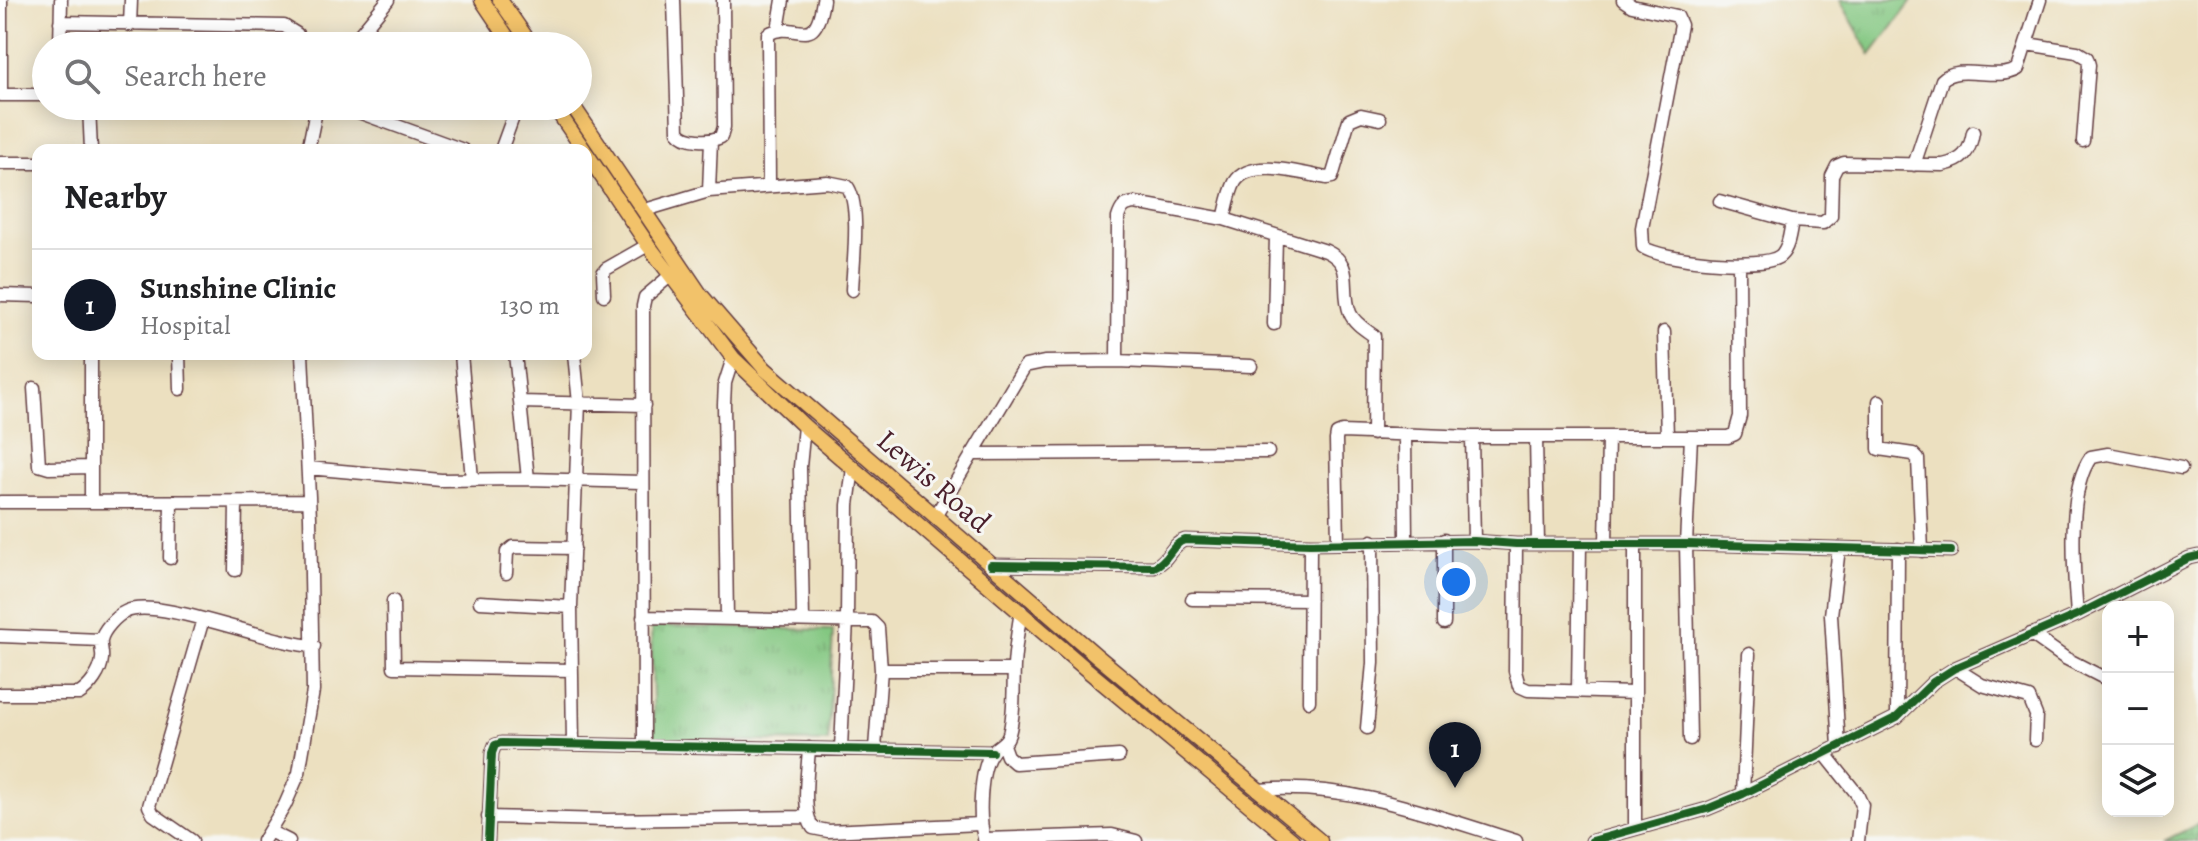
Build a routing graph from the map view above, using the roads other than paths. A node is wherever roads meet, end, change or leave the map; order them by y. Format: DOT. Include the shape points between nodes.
graph roads {
  1 [pos="1,0"];
  2 [pos="61,0"];
  3 [pos="131,0"];
  4 [pos="388,0"];
  5 [pos="482,0"];
  6 [pos="674,0"];
  7 [pos="723,0"];
  8 [pos="783,0"];
  9 [pos="823,0"];
  10 [pos="1623,0"];
  11 [pos="2040,0"];
  12 [pos="498,6"];
  13 [pos="60,22"];
  14 [pos="130,25"];
  15 [pos="778,30"];
  16 [pos="60,32"];
  17 [pos="294,32"];
  18 [pos="362,32"];
  19 [pos="508,32"];
  20 [pos="520,32"];
  21 [pos="0,41"];
  22 [pos="2027,44"];
  23 [pos="0,95"];
  24 [pos="32,95"];
  25 [pos="1380,119"];
  26 [pos="90,120"];
  27 [pos="314,120"];
  28 [pos="380,120"];
  29 [pos="512,120"];
  30 [pos="563,120"];
  31 [pos="583,120"];
  32 [pos="1973,132"];
  33 [pos="711,140"];
  34 [pos="2083,141"];
  35 [pos="91,144"];
  36 [pos="309,144"];
  37 [pos="446,144"];
  38 [pos="503,144"];
  39 [pos="580,144"];
  40 [pos="592,162"];
  41 [pos="0,163"];
  42 [pos="32,163"];
  43 [pos="1914,165"];
  44 [pos="769,185"];
  45 [pos="709,191"];
  46 [pos="1720,201"];
  47 [pos="645,210"];
  48 [pos="1224,219"];
  49 [pos="1792,221"];
  50 [pos="1276,236"];
  51 [pos="648,245"];
  52 [pos="1739,263"];
  53 [pos="671,275"];
  54 [pos="852,290"];
  55 [pos="0,295"];
  56 [pos="604,295"];
  57 [pos="32,296"];
  58 [pos="1274,324"];
  59 [pos="1664,332"];
  60 [pos="733,358"];
  61 [pos="91,360"];
  62 [pos="179,360"];
  63 [pos="302,360"];
  64 [pos="462,360"];
  65 [pos="516,360"];
  66 [pos="575,360"];
  67 [pos="1117,361"];
  68 [pos="1251,366"];
  69 [pos="34,388"];
  70 [pos="180,389"];
  71 [pos="1879,401"];
  72 [pos="520,402"];
  73 [pos="579,403"];
  74 [pos="644,405"];
  75 [pos="804,426"];
  76 [pos="1373,434"];
  77 [pos="1405,436"];
  78 [pos="1472,437"];
  79 [pos="1536,437"];
  80 [pos="1608,437"];
  81 [pos="1667,437"];
  82 [pos="1691,437"];
  83 [pos="1268,452"];
  84 [pos="972,454"];
  85 [pos="91,467"];
  86 [pos="308,468"];
  87 [pos="853,468"];
  88 [pos="2181,468"];
  89 [pos="472,479"];
  90 [pos="528,479"];
  91 [pos="575,480"];
  92 [pos="641,482"];
  93 [pos="91,501"];
  94 [pos="309,501"];
  95 [pos="0,502"];
  96 [pos="171,502"];
  97 [pos="236,503"];
  98 [pos="936,515"];
  99 [pos="1406,540"];
  100 [pos="1444,540"];
  101 [pos="1372,541"];
  102 [pos="1474,541"];
  103 [pos="1338,542"];
  104 [pos="1310,544"];
  105 [pos="1516,544"];
  106 [pos="1538,544"];
  107 [pos="1580,544"];
  108 [pos="1606,544"];
  109 [pos="1635,544"];
  110 [pos="1686,544"];
  111 [pos="574,548"];
  112 [pos="1839,548"];
  113 [pos="1898,549"];
  114 [pos="1922,551"];
  115 [pos="1951,551"];
  116 [pos="2198,556"];
  117 [pos="170,558"];
  118 [pos="991,565"];
  119 [pos="235,570"];
  120 [pos="506,573"];
  121 [pos="1192,599"];
  122 [pos="1310,600"];
  123 [pos="393,601"];
  124 [pos="480,602"];
  125 [pos="571,607"];
  126 [pos="1021,611"];
  127 [pos="2077,615"];
  128 [pos="643,617"];
  129 [pos="203,619"];
  130 [pos="727,619"];
  131 [pos="803,619"];
  132 [pos="847,620"];
  133 [pos="1444,623"];
  134 [pos="2031,634"];
  135 [pos="0,636"];
  136 [pos="101,640"];
  137 [pos="314,646"];
  138 [pos="1749,654"];
  139 [pos="1097,656"];
  140 [pos="1955,668"];
  141 [pos="1086,669"];
  142 [pos="572,670"];
  143 [pos="881,670"];
  144 [pos="1014,670"];
  145 [pos="2102,677"];
  146 [pos="1578,690"];
  147 [pos="1634,693"];
  148 [pos="0,694"];
  149 [pos="1309,701"];
  150 [pos="1897,717"];
  151 [pos="1367,728"];
  152 [pos="1690,739"];
  153 [pos="2035,740"];
  154 [pos="573,744"];
  155 [pos="644,745"];
  156 [pos="1839,747"];
  157 [pos="809,748"];
  158 [pos="841,748"];
  159 [pos="875,748"];
  160 [pos="998,748"];
  161 [pos="1825,754"];
  162 [pos="1119,756"];
  163 [pos="1259,790"];
  164 [pos="1743,794"];
  165 [pos="488,817"];
  166 [pos="808,817"];
  167 [pos="980,824"];
  168 [pos="923,827"];
  169 [pos="1635,828"];
  170 [pos="870,835"];
  171 [pos="266,836"];
  172 [pos="828,836"];
  173 [pos="1315,839"];
  174 [pos="984,840"];
  175 [pos="1596,840"];
  176 [pos="192,841"];
  177 [pos="289,841"];
  178 [pos="488,841"];
  179 [pos="923,841"];
  180 [pos="1136,841"];
  181 [pos="1293,841"];
  182 [pos="1516,841"];
  183 [pos="1858,841"];
  1 -- 21 [label="street"];
  2 -- 13 [label="street"];
  3 -- 14 [label="street"];
  4 -- 18 [label="street"];
  5 -- 12 [label="main road"];
  6 -- 33 [label="street" via="678,131 687,138"];
  7 -- 33 [label="street" via="724,127 721,137"];
  8 -- 15 [label="street"];
  9 -- 15 [label="street" via="812,30"];
  10 -- 52 [label="street" via="1677,16 1681,25 1642,228 1643,247"];
  11 -- 22 [label="street"];
  12 -- 19 [label="main road"];
  12 -- 20 [label="main road"];
  13 -- 14 [label="street"];
  13 -- 16 [label="street"];
  14 -- 17 [label="street" via="284,26"];
  15 -- 44 [label="street" via="767,39"];
  21 -- 23 [label="street"];
  22 -- 34 [label="street" via="2087,58"];
  22 -- 43 [label="street" via="2013,73 1942,80"];
  23 -- 24 [label="street"];
  25 -- 48 [label="street" via="1361,115 1349,120 1332,177 1259,167 1242,175"];
  26 -- 35 [label="street"];
  27 -- 36 [label="street"];
  28 -- 37 [label="street"];
  29 -- 38 [label="street"];
  30 -- 39 [label="main road, Lewis Road"];
  31 -- 47 [label="main road, Lewis Road"];
  32 -- 43 [label="street" via="1967,153 1953,163"];
  33 -- 45 [label="street"];
  40 -- 51 [label="main road, Lewis Road"];
  41 -- 42 [label="street"];
  43 -- 49 [label="street" via="1837,166 1829,221"];
  44 -- 45 [label="street"];
  44 -- 54 [label="street" via="827,182 852,191"];
  45 -- 47 [label="street"];
  46 -- 49 [label="street"];
  47 -- 98 [label="main road, Lewis Road" via="700,294 756,359"];
  48 -- 50 [label="street"];
  48 -- 67 [label="street" via="1135,203 1120,210"];
  49 -- 52 [label="street" via="1778,258"];
  50 -- 58 [label="street"];
  50 -- 76 [label="street" via="1326,251 1343,263 1351,317 1374,336"];
  51 -- 53 [label="main road, Lewis Road"];
  51 -- 56 [label="street" via="606,269"];
  52 -- 82 [label="street" via="1739,427 1728,437"];
  53 -- 60 [label="main road, Lewis Road"];
  53 -- 74 [label="street" via="645,297 643,306"];
  55 -- 57 [label="street"];
  59 -- 81 [label="street"];
  60 -- 75 [label="main road, Lewis Road"];
  60 -- 130 [label="street" via="724,404"];
  61 -- 85 [label="street"];
  62 -- 70 [label="street"];
  63 -- 86 [label="street"];
  64 -- 89 [label="street"];
  65 -- 72 [label="street"];
  66 -- 73 [label="street"];
  67 -- 68 [label="street"];
  67 -- 84 [label="street" via="1025,366"];
  69 -- 85 [label="street" via="39,465"];
  71 -- 114 [label="street" via="1879,449 1918,459"];
  72 -- 73 [label="street"];
  72 -- 90 [label="street"];
  73 -- 74 [label="street"];
  73 -- 91 [label="street"];
  74 -- 92 [label="street"];
  75 -- 87 [label="main road, Lewis Road"];
  75 -- 131 [label="street"];
  76 -- 77 [label="street"];
  76 -- 103 [label="street" via="1337,434"];
  77 -- 78 [label="street"];
  77 -- 99 [label="street"];
  78 -- 79 [label="street"];
  78 -- 102 [label="street"];
  79 -- 80 [label="street"];
  79 -- 106 [label="street"];
  80 -- 81 [label="street"];
  80 -- 108 [label="street"];
  81 -- 82 [label="street"];
  82 -- 110 [label="street"];
  83 -- 84 [label="street"];
  84 -- 98 [label="street"];
  85 -- 93 [label="street"];
  86 -- 89 [label="street"];
  86 -- 94 [label="street"];
  87 -- 126 [label="main road, Lewis Road"];
  87 -- 132 [label="street"];
  88 -- 127 [label="street" via="2108,454 2091,457 2076,502"];
  89 -- 90 [label="street"];
  90 -- 91 [label="street"];
  91 -- 92 [label="street"];
  91 -- 111 [label="street"];
  92 -- 128 [label="street"];
  93 -- 95 [label="street"];
  93 -- 96 [label="street"];
  94 -- 97 [label="street"];
  94 -- 137 [label="street"];
  96 -- 97 [label="street"];
  96 -- 117 [label="street"];
  97 -- 119 [label="street"];
  98 -- 118 [label="main road, Lewis Road"];
  99 -- 100 [label="street"];
  99 -- 101 [label="street"];
  100 -- 102 [label="street"];
  100 -- 133 [label="street"];
  101 -- 103 [label="street"];
  101 -- 151 [label="street" via="1373,663"];
  102 -- 105 [label="street"];
  103 -- 104 [label="street"];
  104 -- 118 [label="street" via="1185,540 1154,567"];
  104 -- 122 [label="street"];
  105 -- 106 [label="street"];
  105 -- 146 [label="street" via="1516,681 1528,690"];
  106 -- 107 [label="street"];
  107 -- 108 [label="street"];
  107 -- 146 [label="street"];
  108 -- 109 [label="street"];
  109 -- 110 [label="street"];
  109 -- 147 [label="street"];
  110 -- 112 [label="street"];
  110 -- 152 [label="street"];
  111 -- 120 [label="street" via="513,547 507,552"];
  111 -- 125 [label="street"];
  112 -- 113 [label="street"];
  112 -- 156 [label="street" via="1831,615"];
  113 -- 114 [label="street"];
  113 -- 150 [label="street"];
  114 -- 115 [label="street"];
  116 -- 127 [label="street"];
  118 -- 139 [label="main road, Lewis Road"];
  121 -- 122 [label="street"];
  122 -- 149 [label="street"];
  123 -- 142 [label="street" via="394,667"];
  124 -- 125 [label="street"];
  125 -- 142 [label="street"];
  126 -- 141 [label="main road, Lewis Road"];
  126 -- 144 [label="street"];
  127 -- 134 [label="street"];
  128 -- 130 [label="street"];
  128 -- 155 [label="street"];
  129 -- 136 [label="street" via="137,608 115,620"];
  129 -- 137 [label="street"];
  129 -- 176 [label="street" via="149,806"];
  130 -- 131 [label="street"];
  131 -- 132 [label="street"];
  132 -- 143 [label="street" via="872,622 878,628"];
  132 -- 158 [label="street"];
  134 -- 140 [label="street"];
  134 -- 145 [label="street"];
  135 -- 136 [label="street"];
  136 -- 148 [label="street" via="98,673 79,694"];
  137 -- 171 [label="street" via="313,691 299,773"];
  138 -- 164 [label="street"];
  139 -- 141 [label="main road"];
  139 -- 163 [label="main road, Lewis Road"];
  140 -- 150 [label="street"];
  140 -- 153 [label="street" via="1982,685 2029,698 2036,715"];
  141 -- 181 [label="main road, Lewis Road"];
  142 -- 154 [label="street"];
  143 -- 144 [label="street"];
  143 -- 159 [label="street"];
  144 -- 160 [label="street" via="1008,736"];
  146 -- 147 [label="street"];
  147 -- 169 [label="street"];
  150 -- 156 [label="street"];
  154 -- 155 [label="street"];
  154 -- 165 [label="street" via="495,745"];
  155 -- 157 [label="street"];
  156 -- 161 [label="street"];
  157 -- 158 [label="street"];
  157 -- 166 [label="street"];
  158 -- 159 [label="street"];
  159 -- 160 [label="street"];
  160 -- 162 [label="street" via="1023,764"];
  160 -- 167 [label="street" via="983,779"];
  161 -- 164 [label="street"];
  161 -- 183 [label="street" via="1862,805"];
  163 -- 173 [label="main road, Lewis Road"];
  163 -- 182 [label="street" via="1293,787 1389,801"];
  164 -- 169 [label="street"];
  165 -- 166 [label="street"];
  165 -- 178 [label="street"];
  166 -- 172 [label="street" via="813,828"];
  167 -- 168 [label="street"];
  167 -- 174 [label="street"];
  168 -- 170 [label="street"];
  168 -- 179 [label="street"];
  169 -- 175 [label="street"];
  170 -- 172 [label="street"];
  171 -- 177 [label="street"];
  174 -- 180 [label="street" via="1112,835"];
}
